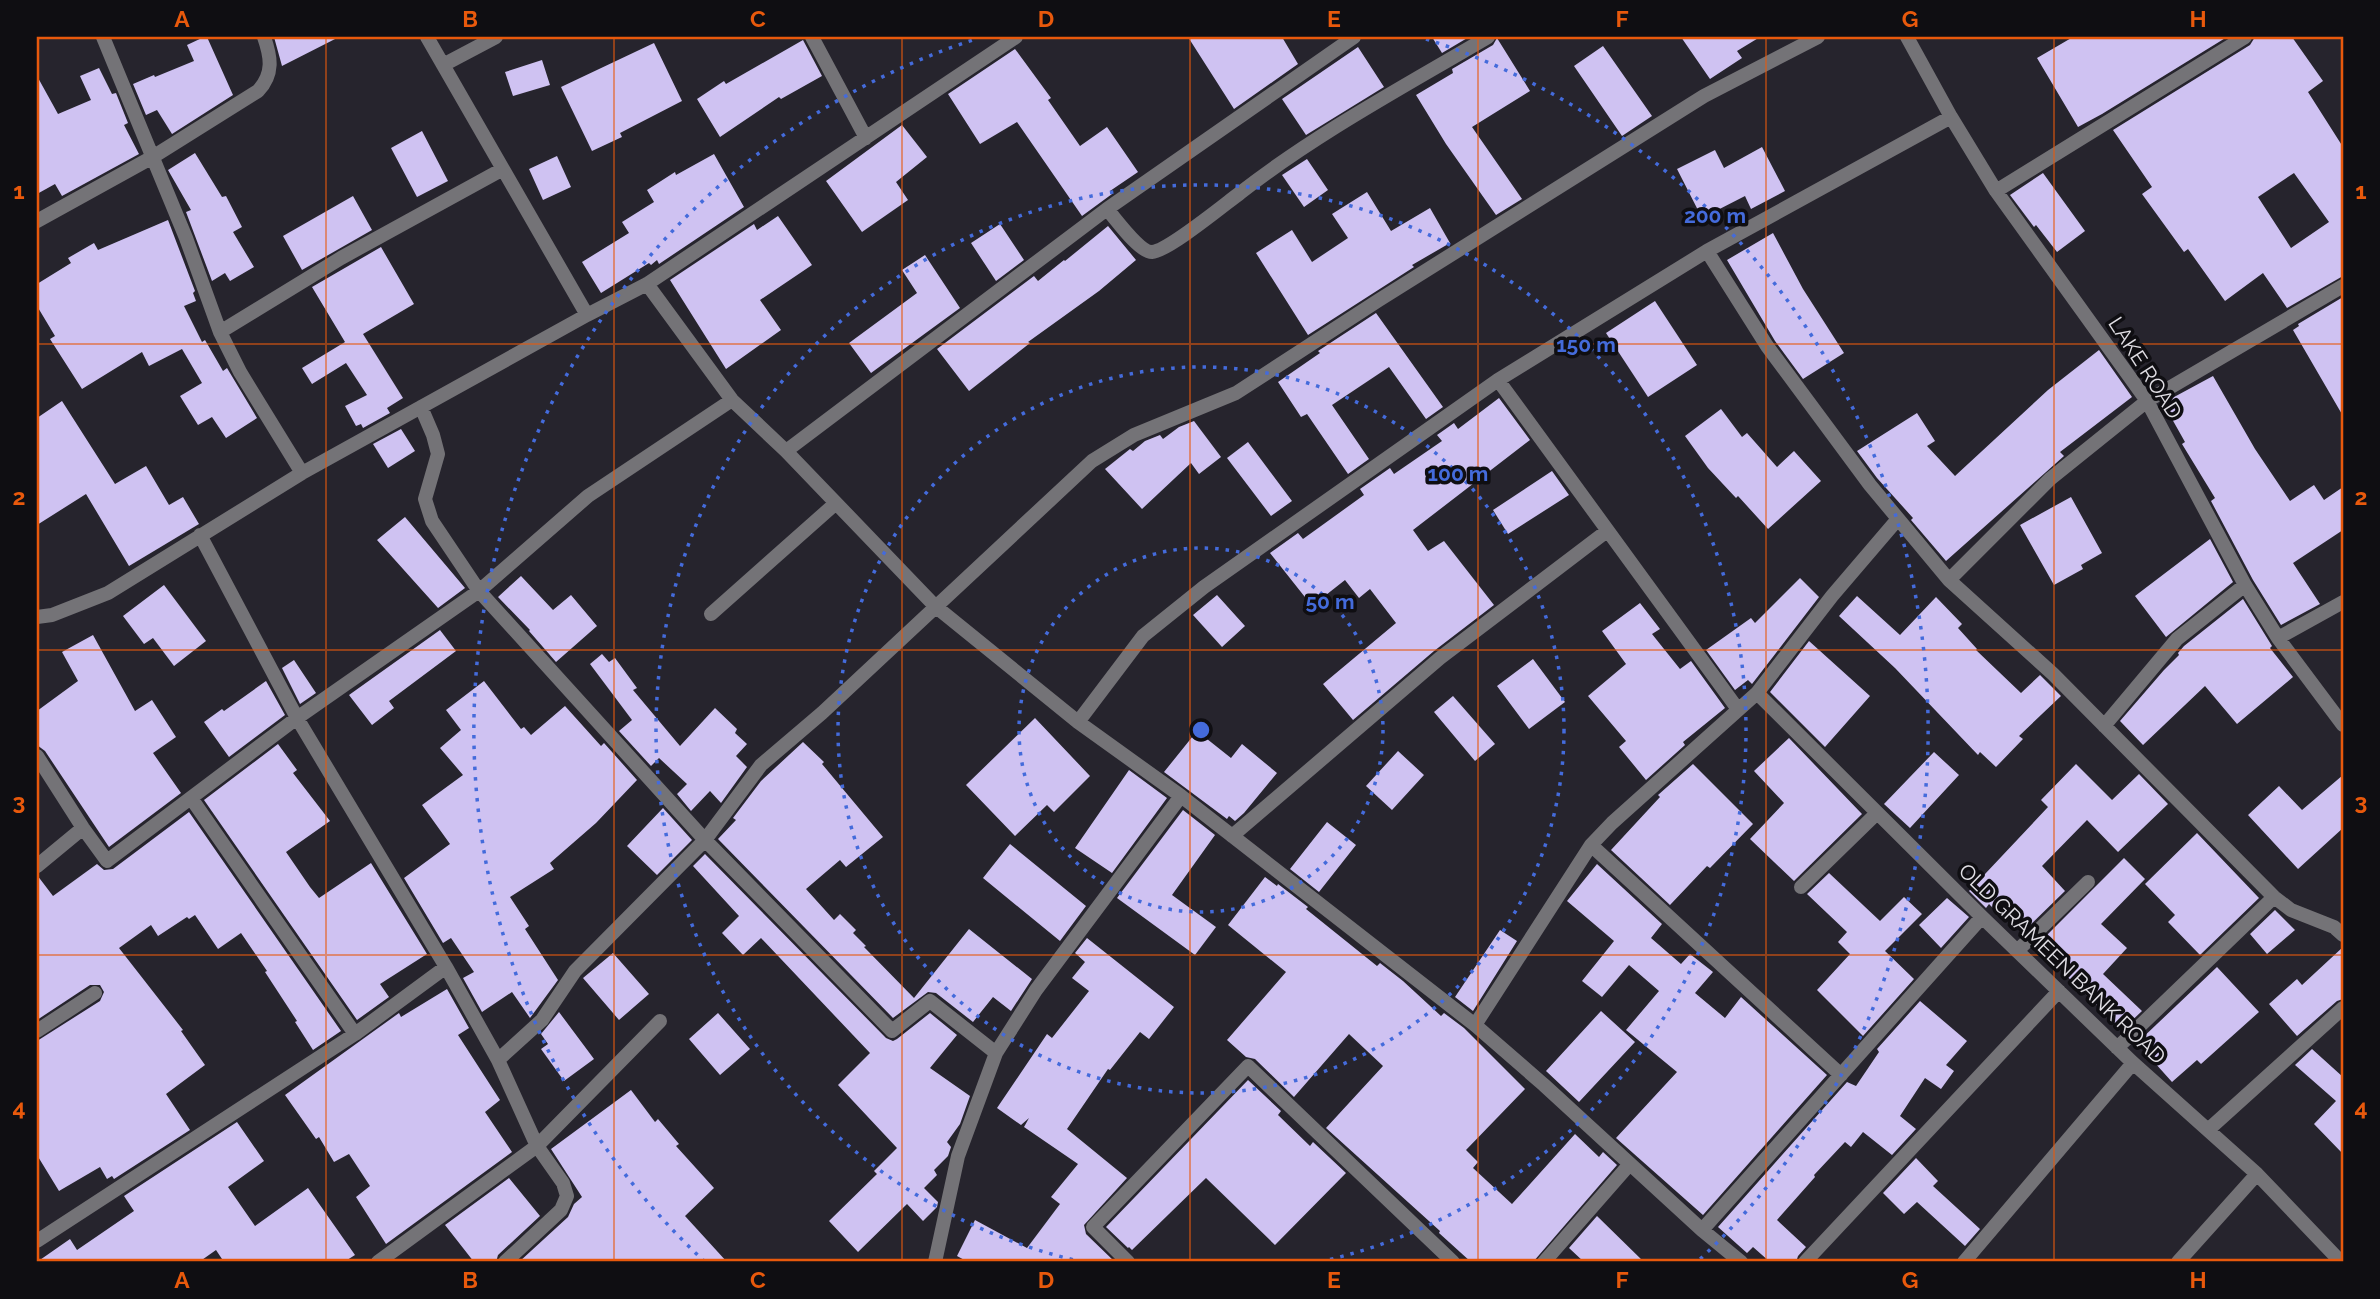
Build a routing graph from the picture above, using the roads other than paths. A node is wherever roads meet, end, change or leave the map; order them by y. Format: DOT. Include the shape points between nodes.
graph roads {
  1 [pos="103,37"];
  2 [pos="264,37"];
  3 [pos="427,37"];
  4 [pos="496,37"];
  5 [pos="811,37"];
  6 [pos="1354,37"];
  7 [pos="1488,37"];
  8 [pos="1818,37"];
  9 [pos="1907,37"];
  10 [pos="2245,37"];
  11 [pos="1010,38"];
  12 [pos="443,65"];
  13 [pos="1951,117"];
  14 [pos="866,138"];
  15 [pos="151,158"];
  16 [pos="503,169"];
  17 [pos="1996,191"];
  18 [pos="1107,209"];
  19 [pos="37,221"];
  20 [pos="1707,251"];
  21 [pos="647,285"];
  22 [pos="2343,286"];
  23 [pos="587,315"];
  24 [pos="220,332"];
  25 [pos="1498,380"];
  26 [pos="732,401"];
  27 [pos="2147,401"];
  28 [pos="421,407"];
  29 [pos="786,451"];
  30 [pos="302,473"];
  31 [pos="836,503"];
  32 [pos="1898,520"];
  33 [pos="1607,531"];
  34 [pos="200,535"];
  35 [pos="1949,580"];
  36 [pos="2245,585"];
  37 [pos="480,591"];
  38 [pos="2343,602"];
  39 [pos="935,606"];
  40 [pos="711,614"];
  41 [pos="37,617"];
  42 [pos="2278,638"];
  43 [pos="1756,693"];
  44 [pos="1737,708"];
  45 [pos="297,718"];
  46 [pos="1078,722"];
  47 [pos="2343,725"];
  48 [pos="2104,726"];
  49 [pos="37,756"];
  50 [pos="1181,796"];
  51 [pos="191,798"];
  52 [pos="1877,813"];
  53 [pos="83,828"];
  54 [pos="1232,836"];
  55 [pos="705,841"];
  56 [pos="1591,845"];
  57 [pos="37,866"];
  58 [pos="2088,882"];
  59 [pos="1801,887"];
  60 [pos="2274,897"];
  61 [pos="1982,917"];
  62 [pos="2343,935"];
  63 [pos="2017,951"];
  64 [pos="446,967"];
  65 [pos="2059,991"];
  66 [pos="95,993"];
  67 [pos="2343,1008"];
  68 [pos="660,1021"];
  69 [pos="1475,1026"];
  70 [pos="37,1031"];
  71 [pos="355,1034"];
  72 [pos="2118,1048"];
  73 [pos="996,1053"];
  74 [pos="498,1060"];
  75 [pos="2133,1063"];
  76 [pos="1841,1075"];
  77 [pos="2208,1130"];
  78 [pos="537,1146"];
  79 [pos="1629,1165"];
  80 [pos="2257,1174"];
  81 [pos="1702,1230"];
  82 [pos="37,1241"];
  83 [pos="378,1262"];
  84 [pos="505,1262"];
  85 [pos="935,1262"];
  86 [pos="1128,1262"];
  87 [pos="1452,1262"];
  88 [pos="1544,1262"];
  89 [pos="1741,1262"];
  90 [pos="1805,1262"];
  91 [pos="1964,1262"];
  92 [pos="2178,1262"];
  93 [pos="2341,1262"];
  1 -- 15 [label="street"];
  2 -- 15 [label="street" via="271,66 268,81"];
  3 -- 12 [label="street"];
  4 -- 12 [label="street"];
  5 -- 14 [label="street"];
  6 -- 18 [label="street"];
  7 -- 18 [label="street" via="1272,168 1155,252 1136,243"];
  8 -- 39 [label="street" via="1704,96 1236,393 1112,447"];
  9 -- 13 [label="street, LAKE ROAD"];
  10 -- 17 [label="street"];
  11 -- 14 [label="street"];
  12 -- 16 [label="street"];
  13 -- 17 [label="street, LAKE ROAD"];
  13 -- 20 [label="street"];
  14 -- 21 [label="street"];
  15 -- 19 [label="street"];
  15 -- 24 [label="street"];
  16 -- 23 [label="street"];
  16 -- 24 [label="street" via="341,258"];
  17 -- 27 [label="street, LAKE ROAD"];
  18 -- 29 [label="street"];
  20 -- 25 [label="street"];
  20 -- 32 [label="street" via="1767,346"];
  21 -- 23 [label="street"];
  21 -- 26 [label="street"];
  22 -- 27 [label="street"];
  23 -- 28 [label="street"];
  24 -- 30 [label="street"];
  25 -- 33 [label="street"];
  25 -- 46 [label="street" via="1203,587 1143,636"];
  26 -- 29 [label="street"];
  26 -- 37 [label="street" via="589,496"];
  27 -- 35 [label="street" via="2050,480"];
  27 -- 36 [label="street, LAKE ROAD"];
  28 -- 30 [label="street"];
  28 -- 37 [label="street" via="438,454 425,499 432,521"];
  29 -- 31 [label="street"];
  30 -- 34 [label="street"];
  31 -- 39 [label="street"];
  31 -- 40 [label="street"];
  32 -- 35 [label="street"];
  32 -- 43 [label="street"];
  33 -- 44 [label="street"];
  33 -- 54 [label="street" via="1440,658"];
  34 -- 41 [label="street" via="108,593"];
  34 -- 45 [label="street"];
  35 -- 48 [label="street"];
  36 -- 42 [label="street, LAKE ROAD"];
  36 -- 48 [label="street" via="2177,639"];
  37 -- 45 [label="street"];
  37 -- 55 [label="street"];
  38 -- 42 [label="street"];
  39 -- 46 [label="street"];
  39 -- 55 [label="street" via="761,765"];
  42 -- 47 [label="street, LAKE ROAD"];
  43 -- 44 [label="street"];
  43 -- 52 [label="street, OLD GRAMEEN BANK ROAD"];
  44 -- 56 [label="street"];
  45 -- 51 [label="street"];
  45 -- 64 [label="street"];
  46 -- 50 [label="street"];
  48 -- 60 [label="street"];
  49 -- 53 [label="street"];
  50 -- 54 [label="street"];
  50 -- 73 [label="street" via="1036,990"];
  51 -- 53 [label="street" via="107,861"];
  51 -- 71 [label="street"];
  52 -- 59 [label="street"];
  52 -- 61 [label="street, OLD GRAMEEN BANK ROAD"];
  53 -- 57 [label="street"];
  54 -- 69 [label="street"];
  55 -- 73 [label="street" via="892,1031 930,1001"];
  55 -- 74 [label="street" via="575,971 542,1020"];
  56 -- 69 [label="street"];
  56 -- 76 [label="street"];
  58 -- 63 [label="street"];
  60 -- 62 [label="street" via="2291,911 2328,924"];
  60 -- 72 [label="street"];
  61 -- 63 [label="street, OLD GRAMEEN BANK ROAD"];
  61 -- 76 [label="street"];
  63 -- 65 [label="street, OLD GRAMEEN BANK ROAD"];
  64 -- 71 [label="street"];
  64 -- 74 [label="street"];
  65 -- 72 [label="street, OLD GRAMEEN BANK ROAD"];
  65 -- 90 [label="street"];
  66 -- 70 [label="street"];
  67 -- 77 [label="street"];
  68 -- 78 [label="street"];
  69 -- 79 [label="street"];
  71 -- 82 [label="street"];
  72 -- 75 [label="street, OLD GRAMEEN BANK ROAD"];
  73 -- 85 [label="street" via="958,1156"];
  74 -- 78 [label="street"];
  75 -- 77 [label="street, OLD GRAMEEN BANK ROAD"];
  75 -- 91 [label="street"];
  76 -- 81 [label="street"];
  77 -- 80 [label="street, OLD GRAMEEN BANK ROAD"];
  78 -- 83 [label="street"];
  78 -- 84 [label="street" via="568,1196 561,1210"];
  79 -- 81 [label="street"];
  79 -- 88 [label="street"];
  80 -- 92 [label="street"];
  80 -- 93 [label="street, OLD GRAMEEN BANK ROAD"];
  81 -- 89 [label="street"];
  86 -- 87 [label="street" via="1093,1227 1248,1066"];
}
